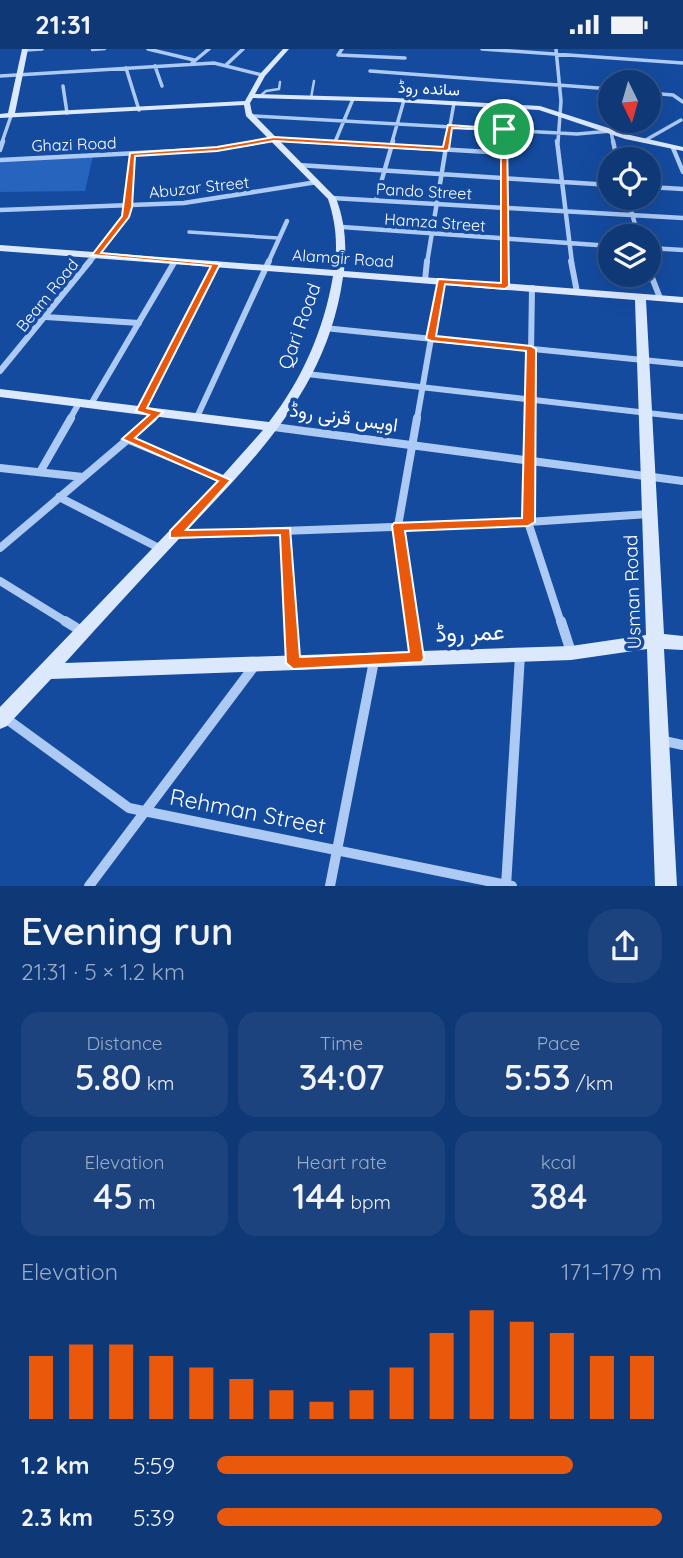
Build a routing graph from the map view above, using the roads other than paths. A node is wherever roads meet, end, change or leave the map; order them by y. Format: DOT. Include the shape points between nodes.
graph roads {
  1 [pos="42,49"];
  2 [pos="105,49"];
  3 [pos="146,49"];
  4 [pos="208,49"];
  5 [pos="243,49"];
  6 [pos="286,49"];
  7 [pos="342,49"];
  8 [pos="482,49"];
  9 [pos="25,50"];
  10 [pos="92,50"];
  11 [pos="556,51"];
  12 [pos="404,58"];
  13 [pos="193,62"];
  14 [pos="683,63"];
  15 [pos="226,65"];
  16 [pos="155,66"];
  17 [pos="126,68"];
  18 [pos="370,71"];
  19 [pos="20,75"];
  20 [pos="262,75"];
  21 [pos="0,76"];
  22 [pos="314,81"];
  23 [pos="280,82"];
  24 [pos="560,84"];
  25 [pos="64,86"];
  26 [pos="162,86"];
  27 [pos="598,88"];
  28 [pos="682,90"];
  29 [pos="662,94"];
  30 [pos="673,95"];
  31 [pos="311,98"];
  32 [pos="252,99"];
  33 [pos="353,99"];
  34 [pos="404,100"];
  35 [pos="683,102"];
  36 [pos="454,103"];
  37 [pos="506,106"];
  38 [pos="139,110"];
  39 [pos="67,113"];
  40 [pos="559,113"];
  41 [pos="0,116"];
  42 [pos="11,116"];
  43 [pos="252,116"];
  44 [pos="681,120"];
  45 [pos="344,121"];
  46 [pos="397,123"];
  47 [pos="450,126"];
  48 [pos="598,126"];
  49 [pos="504,129"];
  50 [pos="598,131"];
  51 [pos="557,132"];
  52 [pos="618,133"];
  53 [pos="274,139"];
  54 [pos="644,141"];
  55 [pos="335,143"];
  56 [pos="391,146"];
  57 [pos="673,148"];
  58 [pos="446,149"];
  59 [pos="683,149"];
  60 [pos="0,150"];
  61 [pos="505,153"];
  62 [pos="132,154"];
  63 [pos="0,160"];
  64 [pos="299,165"];
  65 [pos="384,170"];
  66 [pos="683,171"];
  67 [pos="442,174"];
  68 [pos="506,178"];
  69 [pos="563,181"];
  70 [pos="317,182"];
  71 [pos="598,184"];
  72 [pos="661,188"];
  73 [pos="683,189"];
  74 [pos="332,198"];
  75 [pos="376,200"];
  76 [pos="437,204"];
  77 [pos="128,207"];
  78 [pos="506,208"];
  79 [pos="0,210"];
  80 [pos="632,210"];
  81 [pos="566,211"];
  82 [pos="633,215"];
  83 [pos="683,218"];
  84 [pos="287,221"];
  85 [pos="635,224"];
  86 [pos="342,227"];
  87 [pos="189,232"];
  88 [pos="430,234"];
  89 [pos="278,239"];
  90 [pos="503,239"];
  91 [pos="568,244"];
  92 [pos="598,245"];
  93 [pos="0,248"];
  94 [pos="661,249"];
  95 [pos="683,250"];
  96 [pos="96,255"];
  97 [pos="175,261"];
  98 [pos="216,264"];
  99 [pos="265,268"];
  100 [pos="340,274"];
  101 [pos="425,280"];
  102 [pos="441,281"];
  103 [pos="505,286"];
  104 [pos="656,287"];
  105 [pos="532,288"];
  106 [pos="578,292"];
  107 [pos="640,296"];
  108 [pos="660,298"];
  109 [pos="683,300"];
  110 [pos="46,317"];
  111 [pos="139,323"];
  112 [pos="324,328"];
  113 [pos="431,339"];
  114 [pos="531,349"];
  115 [pos="643,360"];
  116 [pos="683,364"];
  117 [pos="0,371"];
  118 [pos="307,374"];
  119 [pos="422,387"];
  120 [pos="0,394"];
  121 [pos="530,399"];
  122 [pos="85,404"];
  123 [pos="141,411"];
  124 [pos="158,412"];
  125 [pos="645,412"];
  126 [pos="197,417"];
  127 [pos="683,417"];
  128 [pos="274,426"];
  129 [pos="127,439"];
  130 [pos="412,445"];
  131 [pos="529,461"];
  132 [pos="0,468"];
  133 [pos="40,472"];
  134 [pos="83,477"];
  135 [pos="648,477"];
  136 [pos="225,480"];
  137 [pos="683,481"];
  138 [pos="59,497"];
  139 [pos="650,514"];
  140 [pos="528,522"];
  141 [pos="398,526"];
  142 [pos="286,531"];
  143 [pos="174,535"];
  144 [pos="0,548"];
  145 [pos="161,549"];
  146 [pos="0,581"];
  147 [pos="84,632"];
  148 [pos="654,641"];
  149 [pos="683,643"];
  150 [pos="571,653"];
  151 [pos="520,655"];
  152 [pos="417,658"];
  153 [pos="374,661"];
  154 [pos="293,663"];
  155 [pos="255,665"];
  156 [pos="48,671"];
  157 [pos="2,718"];
  158 [pos="660,740"];
  159 [pos="683,744"];
  160 [pos="145,811"];
  161 [pos="337,850"];
  162 [pos="89,886"];
  163 [pos="330,886"];
  164 [pos="508,886"];
  165 [pos="666,886"];
  1 -- 9 [label="street"];
  2 -- 10 [label="lane"];
  3 -- 13 [label="street"];
  4 -- 13 [label="street"];
  5 -- 15 [label="street"];
  6 -- 20 [label="main road"];
  7 -- 12 [label="street" via="338,55"];
  8 -- 11 [label="street"];
  9 -- 19 [label="main road"];
  11 -- 14 [label="street"];
  11 -- 24 [label="street"];
  13 -- 15 [label="street"];
  13 -- 16 [label="street"];
  15 -- 20 [label="street"];
  16 -- 17 [label="street"];
  16 -- 26 [label="street"];
  17 -- 19 [label="street"];
  17 -- 38 [label="street"];
  18 -- 24 [label="street"];
  19 -- 21 [label="street"];
  19 -- 42 [label="main road"];
  20 -- 32 [label="main road"];
  22 -- 31 [label="lane"];
  23 -- 32 [label="lane" via="279,89"];
  24 -- 27 [label="street"];
  24 -- 40 [label="street"];
  25 -- 39 [label="street"];
  28 -- 30 [label="street"];
  29 -- 30 [label="street"];
  30 -- 35 [label="street"];
  31 -- 32 [label="main road, ساندہ روڈ"];
  31 -- 33 [label="main road, ساندہ روڈ"];
  32 -- 38 [label="main road, ساندہ روڈ"];
  32 -- 43 [label="main road, Qari Road"];
  33 -- 34 [label="main road, ساندہ روڈ"];
  33 -- 45 [label="street"];
  34 -- 36 [label="main road, ساندہ روڈ"];
  34 -- 46 [label="street"];
  36 -- 37 [label="main road, ساندہ روڈ"];
  36 -- 47 [label="street"];
  37 -- 40 [label="main road, ساندہ روڈ"];
  37 -- 49 [label="street"];
  38 -- 39 [label="main road, ساندہ روڈ"];
  39 -- 42 [label="main road, ساندہ روڈ"];
  40 -- 48 [label="main road, ساندہ روڈ"];
  40 -- 51 [label="street"];
  41 -- 42 [label="main road, ساندہ روڈ"];
  42 -- 60 [label="street"];
  43 -- 45 [label="street"];
  43 -- 53 [label="main road, Qari Road"];
  44 -- 54 [label="street"];
  45 -- 46 [label="street"];
  45 -- 55 [label="street"];
  46 -- 47 [label="street"];
  46 -- 56 [label="street"];
  47 -- 49 [label="street"];
  47 -- 58 [label="street"];
  49 -- 51 [label="street"];
  49 -- 61 [label="street"];
  50 -- 51 [label="street"];
  51 -- 69 [label="street"];
  52 -- 54 [label="main road, ساندہ روڈ"];
  53 -- 55 [label="street, Ghazi Road"];
  53 -- 62 [label="street, Ghazi Road" via="217,149"];
  53 -- 64 [label="main road, Qari Road"];
  54 -- 57 [label="main road, ساندہ روڈ"];
  55 -- 56 [label="street, Ghazi Road"];
  56 -- 58 [label="street, Ghazi Road"];
  56 -- 65 [label="street"];
  57 -- 59 [label="main road, ساندہ روڈ"];
  57 -- 66 [label="street"];
  58 -- 61 [label="street, Ghazi Road"];
  58 -- 67 [label="street"];
  61 -- 68 [label="street"];
  62 -- 63 [label="street, Ghazi Road"];
  62 -- 77 [label="street, Beam Road"];
  64 -- 65 [label="street"];
  64 -- 70 [label="main road, Qari Road"];
  65 -- 67 [label="street"];
  65 -- 75 [label="street"];
  67 -- 68 [label="street"];
  67 -- 76 [label="street"];
  68 -- 69 [label="street"];
  68 -- 78 [label="street"];
  69 -- 71 [label="street"];
  69 -- 81 [label="street"];
  70 -- 74 [label="main road, Qari Road"];
  70 -- 77 [label="street, Abuzar Street" via="217,200"];
  72 -- 73 [label="street"];
  74 -- 75 [label="street, Pando Street"];
  74 -- 86 [label="main road, Qari Road"];
  75 -- 76 [label="street, Pando Street"];
  76 -- 78 [label="street, Pando Street"];
  76 -- 88 [label="street"];
  77 -- 79 [label="street, Abuzar Street"];
  77 -- 96 [label="street, Beam Road" via="116,232"];
  78 -- 81 [label="street, Pando Street"];
  78 -- 90 [label="street"];
  80 -- 82 [label="street"];
  81 -- 82 [label="street, Pando Street"];
  81 -- 91 [label="street"];
  82 -- 83 [label="street, Pando Street"];
  82 -- 85 [label="street"];
  84 -- 89 [label="street"];
  86 -- 88 [label="street, Hamza Street"];
  86 -- 100 [label="main road, Qari Road"];
  87 -- 89 [label="lane"];
  88 -- 90 [label="street, Hamza Street"];
  88 -- 101 [label="street"];
  89 -- 99 [label="street"];
  90 -- 91 [label="street, Hamza Street"];
  90 -- 103 [label="street"];
  91 -- 92 [label="street, Hamza Street"];
  91 -- 106 [label="street"];
  93 -- 96 [label="main road, Alamgir Road"];
  94 -- 95 [label="street"];
  96 -- 97 [label="main road, Alamgir Road"];
  96 -- 110 [label="street, Beam Road"];
  97 -- 98 [label="main road, Alamgir Road"];
  97 -- 111 [label="street"];
  98 -- 99 [label="main road, Alamgir Road"];
  98 -- 123 [label="street"];
  99 -- 100 [label="main road, Alamgir Road"];
  99 -- 126 [label="street"];
  100 -- 101 [label="main road, Alamgir Road"];
  100 -- 112 [label="main road, Qari Road"];
  101 -- 102 [label="main road, Alamgir Road"];
  102 -- 103 [label="main road, Alamgir Road"];
  102 -- 113 [label="street"];
  103 -- 105 [label="main road, Alamgir Road"];
  104 -- 108 [label="street"];
  105 -- 106 [label="main road, Alamgir Road"];
  105 -- 114 [label="street"];
  106 -- 107 [label="main road, Alamgir Road"];
  107 -- 108 [label="main road, Alamgir Road"];
  107 -- 115 [label="main road, Usman Road"];
  108 -- 109 [label="main road, Alamgir Road"];
  110 -- 111 [label="street"];
  110 -- 117 [label="street, Beam Road"];
  111 -- 122 [label="street"];
  112 -- 113 [label="street"];
  112 -- 118 [label="main road, Qari Road"];
  113 -- 114 [label="street"];
  113 -- 119 [label="street"];
  114 -- 115 [label="street"];
  114 -- 121 [label="street"];
  115 -- 116 [label="street"];
  115 -- 125 [label="main road, Usman Road"];
  118 -- 119 [label="street"];
  118 -- 128 [label="main road, Qari Road"];
  119 -- 121 [label="street"];
  119 -- 130 [label="street"];
  120 -- 122 [label="main road, اویس قرنی روڈ"];
  121 -- 125 [label="street"];
  121 -- 131 [label="street"];
  122 -- 123 [label="main road, اویس قرنی روڈ"];
  122 -- 133 [label="street"];
  123 -- 124 [label="main road, اویس قرنی روڈ"];
  124 -- 126 [label="main road, اویس قرنی روڈ"];
  124 -- 129 [label="street"];
  125 -- 127 [label="street"];
  125 -- 135 [label="main road, Usman Road"];
  126 -- 128 [label="main road, اویس قرنی روڈ"];
  128 -- 130 [label="street, اویس قرنی روڈ"];
  128 -- 136 [label="main road, Qari Road"];
  129 -- 134 [label="street"];
  129 -- 136 [label="street"];
  130 -- 131 [label="street, اویس قرنی روڈ"];
  130 -- 141 [label="street"];
  131 -- 135 [label="street, اویس قرنی روڈ"];
  131 -- 140 [label="street"];
  132 -- 133 [label="street"];
  133 -- 134 [label="street"];
  134 -- 138 [label="street"];
  135 -- 137 [label="street, اویس قرنی روڈ"];
  135 -- 139 [label="main road, Usman Road"];
  136 -- 143 [label="main road, Qari Road"];
  138 -- 144 [label="street"];
  138 -- 145 [label="street"];
  139 -- 140 [label="street"];
  139 -- 148 [label="main road, Usman Road"];
  140 -- 141 [label="street"];
  140 -- 150 [label="street"];
  141 -- 142 [label="street"];
  141 -- 152 [label="street"];
  142 -- 143 [label="street"];
  142 -- 154 [label="lane"];
  143 -- 145 [label="main road, Qari Road"];
  145 -- 147 [label="main road, Qari Road"];
  146 -- 147 [label="street"];
  147 -- 156 [label="main road, Qari Road"];
  148 -- 149 [label="main road, عمر روڈ"];
  148 -- 150 [label="main road, عمر روڈ"];
  148 -- 158 [label="main road, Usman Road"];
  150 -- 151 [label="main road, عمر روڈ"];
  151 -- 152 [label="main road, عمر روڈ"];
  151 -- 164 [label="street"];
  152 -- 153 [label="main road, عمر روڈ"];
  153 -- 154 [label="main road, عمر روڈ"];
  153 -- 161 [label="street"];
  154 -- 155 [label="main road, عمر روڈ"];
  155 -- 156 [label="main road, عمر روڈ"];
  155 -- 160 [label="street"];
  156 -- 157 [label="main road, Qari Road"];
  157 -- 160 [label="street, Rehman Street" via="129,808"];
  158 -- 159 [label="street"];
  158 -- 165 [label="main road, Usman Road"];
  160 -- 161 [label="street, Rehman Street"];
  160 -- 162 [label="street"];
  161 -- 163 [label="street"];
  161 -- 164 [label="street, Rehman Street"];
}
